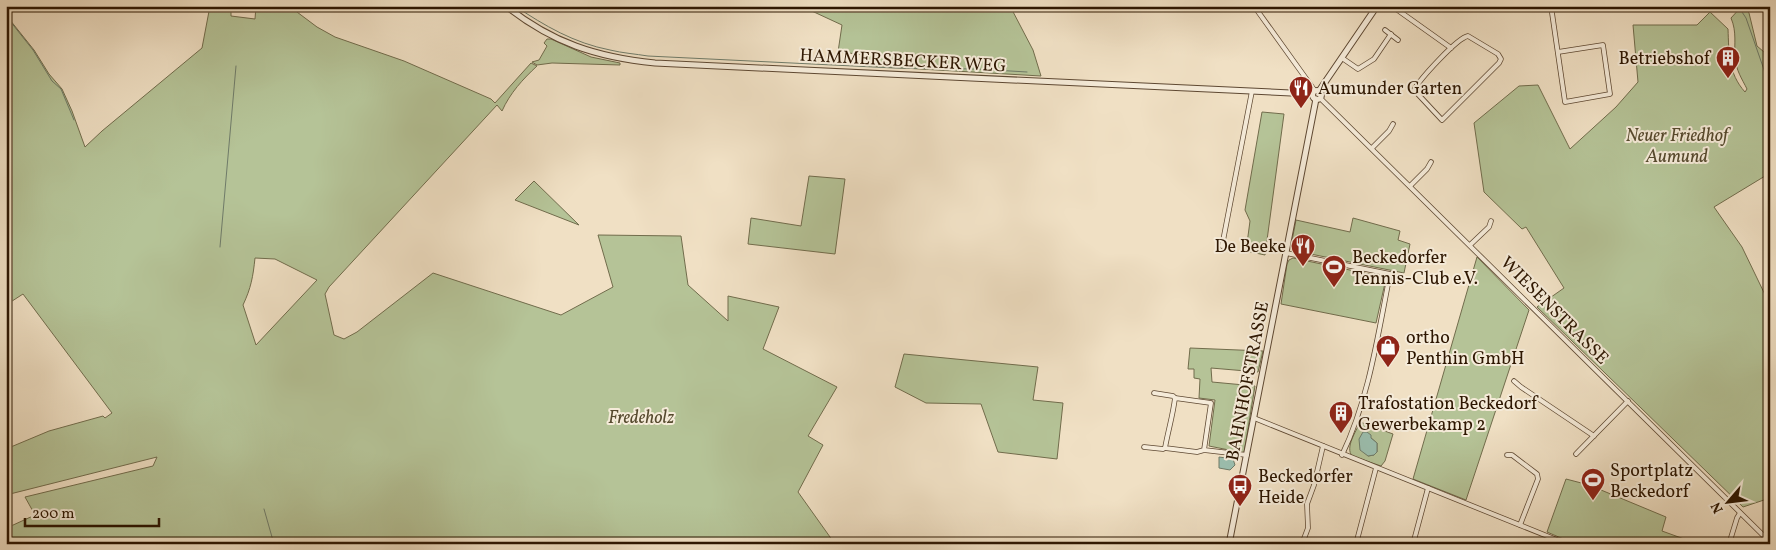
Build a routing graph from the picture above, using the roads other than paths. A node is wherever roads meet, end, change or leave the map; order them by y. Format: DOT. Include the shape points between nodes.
graph roads {
  1 [pos="506,6"];
  2 [pos="1254,6"];
  3 [pos="1377,6"];
  4 [pos="1392,6"];
  5 [pos="1550,6"];
  6 [pos="1385,30"];
  7 [pos="1391,34"];
  8 [pos="1398,40"];
  9 [pos="1451,48"];
  10 [pos="1558,52"];
  11 [pos="1342,58"];
  12 [pos="1252,90"];
  13 [pos="1315,92"];
  14 [pos="1318,98"];
  15 [pos="1393,124"];
  16 [pos="1372,148"];
  17 [pos="1431,162"];
  18 [pos="1410,186"];
  19 [pos="1490,221"];
  20 [pos="1470,245"];
  21 [pos="1222,246"];
  22 [pos="1286,253"];
  23 [pos="1514,381"];
  24 [pos="1154,393"];
  25 [pos="1175,398"];
  26 [pos="1628,402"];
  27 [pos="1254,418"];
  28 [pos="1594,436"];
  29 [pos="1323,446"];
  30 [pos="1144,447"];
  31 [pos="1165,448"];
  32 [pos="1204,450"];
  33 [pos="1576,454"];
  34 [pos="1247,455"];
  35 [pos="1342,455"];
  36 [pos="1507,455"];
  37 [pos="1376,468"];
  38 [pos="1428,488"];
  39 [pos="1740,513"];
  40 [pos="1520,525"];
  41 [pos="1413,542"];
  42 [pos="1770,542"];
  43 [pos="1229,544"];
  44 [pos="1302,544"];
  45 [pos="1356,544"];
  46 [pos="1423,544"];
  47 [pos="1567,544"];
  48 [pos="1729,544"];
  1 -- 12 [label="street, HAMMERSBECKER WEG" via="558,40 628,60"];
  2 -- 13 [label="street"];
  3 -- 11 [label="street"];
  4 -- 9 [label="street"];
  5 -- 10 [label="street"];
  6 -- 7 [label="street"];
  7 -- 8 [label="street"];
  7 -- 11 [label="street" via="1374,59 1358,69"];
  9 -- 9 [label="street" via="1414,90 1442,120 1501,59 1468,36"];
  10 -- 10 [label="street" via="1565,102 1610,94 1603,45"];
  11 -- 13 [label="street"];
  12 -- 13 [label="street, HAMMERSBECKER WEG"];
  12 -- 21 [label="street"];
  13 -- 14 [label="street" via="1313,97"];
  14 -- 16 [label="street, WIESENSTRASSE"];
  14 -- 22 [label="street, BAHNHOFSTRASSE"];
  15 -- 16 [label="street"];
  16 -- 18 [label="street, WIESENSTRASSE"];
  17 -- 18 [label="street"];
  18 -- 20 [label="street, WIESENSTRASSE"];
  19 -- 20 [label="street" via="1489,227"];
  20 -- 26 [label="street, WIESENSTRASSE"];
  22 -- 27 [label="street, BAHNHOFSTRASSE"];
  22 -- 35 [label="street" via="1390,274 1370,372 1355,426"];
  23 -- 28 [label="street"];
  24 -- 25 [label="street"];
  25 -- 31 [label="street"];
  25 -- 32 [label="street" via="1211,403"];
  26 -- 28 [label="street"];
  26 -- 39 [label="street, WIESENSTRASSE"];
  27 -- 29 [label="street"];
  27 -- 34 [label="street, BAHNHOFSTRASSE"];
  28 -- 33 [label="street"];
  29 -- 35 [label="street"];
  29 -- 44 [label="street" via="1307,504 1309,526"];
  30 -- 31 [label="street"];
  31 -- 32 [label="street"];
  32 -- 34 [label="street"];
  34 -- 43 [label="street, BAHNHOFSTRASSE"];
  35 -- 37 [label="street"];
  36 -- 40 [label="street" via="1512,455 1537,474 1538,479"];
  37 -- 38 [label="street"];
  37 -- 45 [label="street"];
  38 -- 40 [label="street"];
  38 -- 41 [label="street"];
  39 -- 42 [label="street, WIESENSTRASSE"];
  39 -- 48 [label="street"];
  40 -- 47 [label="street"];
  41 -- 46 [label="street"];
}
